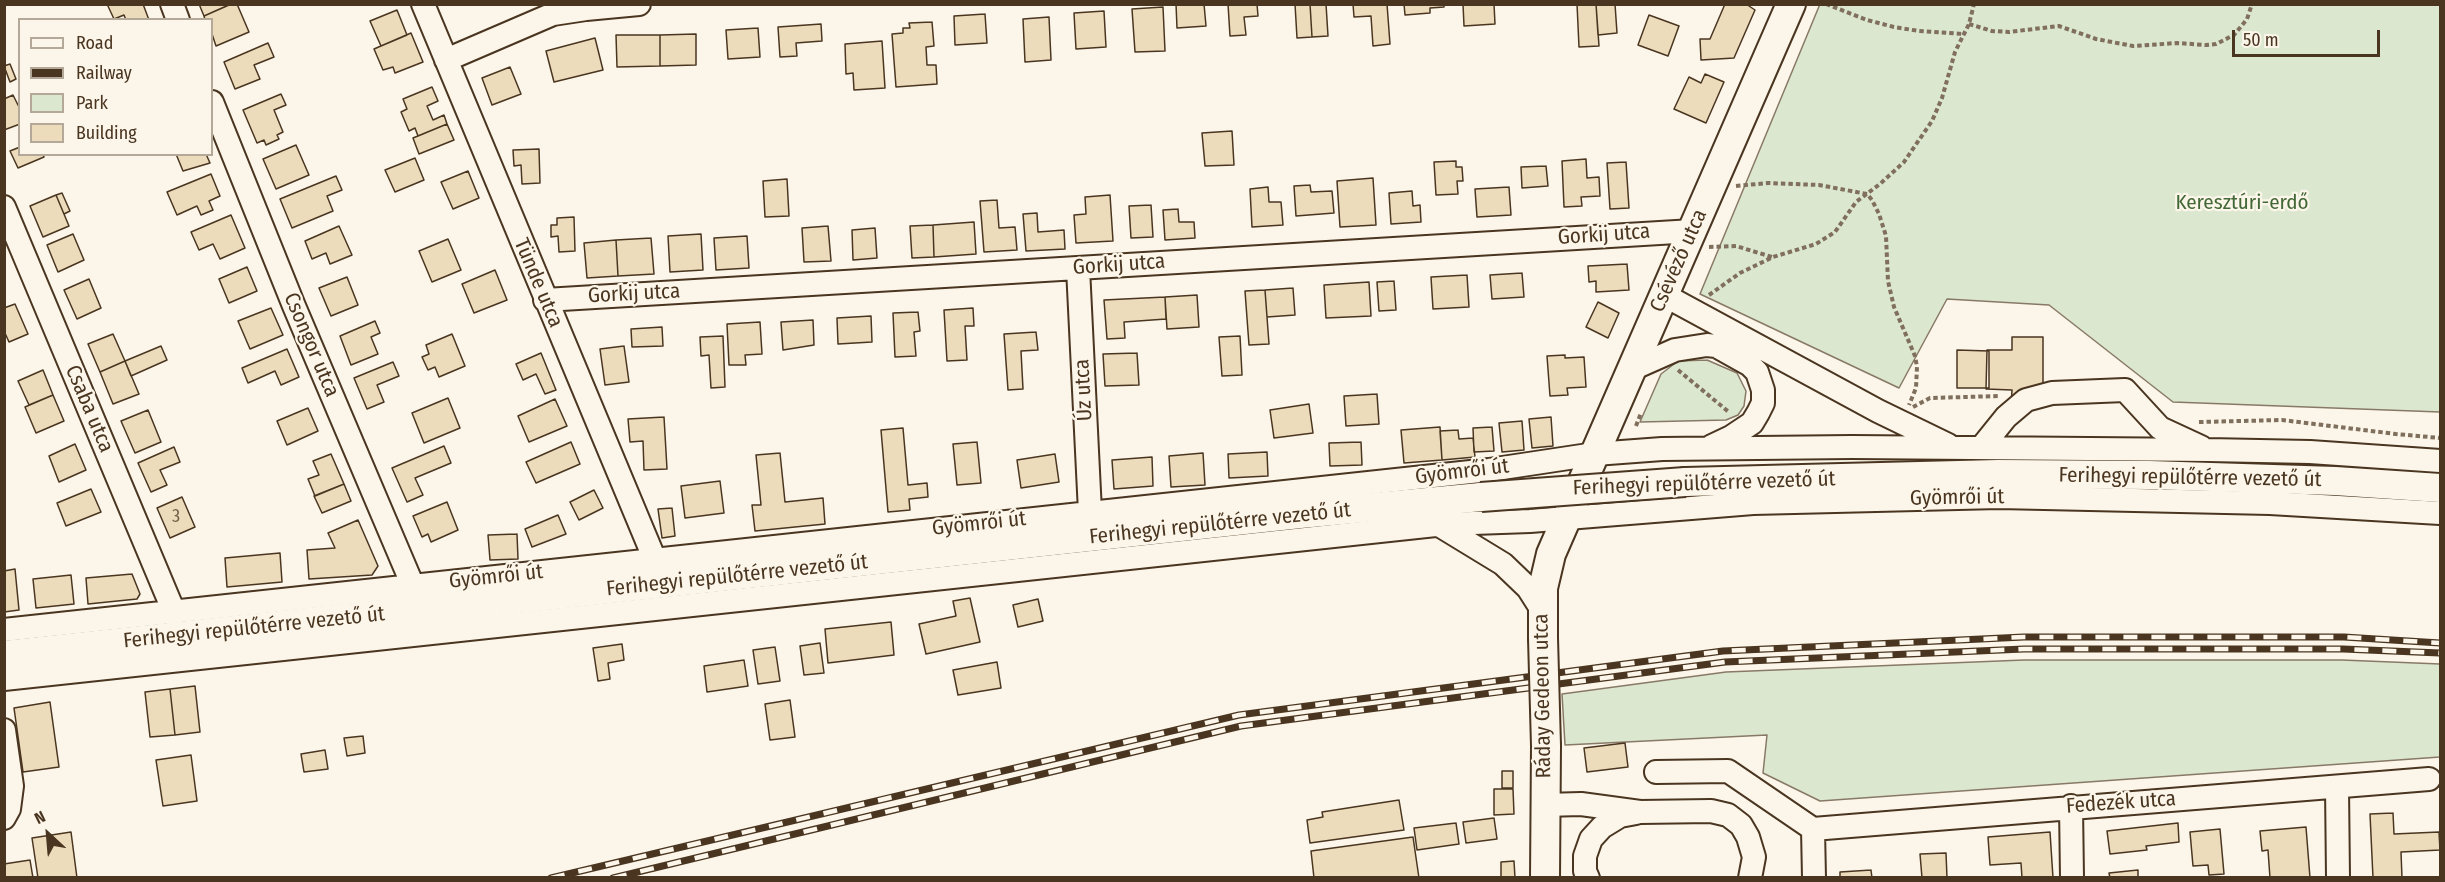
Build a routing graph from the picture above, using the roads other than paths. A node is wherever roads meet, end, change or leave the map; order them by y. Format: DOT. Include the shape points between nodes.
graph roads {
  1 [pos="423,4"];
  2 [pos="639,4"];
  3 [pos="1791,4"];
  4 [pos="446,60"];
  5 [pos="213,104"];
  6 [pos="4,207"];
  7 [pos="1699,239"];
  8 [pos="1078,268"];
  9 [pos="1664,295"];
  10 [pos="545,300"];
  11 [pos="1632,369"];
  12 [pos="1708,448"];
  13 [pos="1981,448"];
  14 [pos="1662,449"];
  15 [pos="1954,449"];
  16 [pos="2208,450"];
  17 [pos="1594,454"];
  18 [pos="2440,461"];
  19 [pos="1489,470"];
  20 [pos="2440,488"];
  21 [pos="1669,511"];
  22 [pos="1090,512"];
  23 [pos="2440,513"];
  24 [pos="1566,518"];
  25 [pos="1442,525"];
  26 [pos="655,560"];
  27 [pos="413,586"];
  28 [pos="1542,610"];
  29 [pos="174,612"];
  30 [pos="4,630"];
  31 [pos="4,655"];
  32 [pos="4,679"];
  33 [pos="4,730"];
  34 [pos="1656,772"];
  35 [pos="2429,778"];
  36 [pos="2337,787"];
  37 [pos="1544,805"];
  38 [pos="2071,806"];
  39 [pos="1640,812"];
  40 [pos="4,818"];
  41 [pos="1813,829"];
  42 [pos="1545,878"];
  43 [pos="1588,878"];
  44 [pos="1750,878"];
  45 [pos="1814,878"];
  46 [pos="2072,878"];
  47 [pos="2338,878"];
  1 -- 4 [label="street, Tünde utca"];
  2 -- 4 [label="street" via="553,15"];
  3 -- 7 [label="main road, Csévéző utca"];
  4 -- 10 [label="street, Tünde utca"];
  5 -- 27 [label="street, Csongor utca"];
  6 -- 29 [label="street, Csaba utca"];
  7 -- 8 [label="street, Gorkij utca"];
  7 -- 9 [label="main road, Csévéző utca"];
  8 -- 10 [label="street, Gorkij utca"];
  8 -- 22 [label="street, Úz utca"];
  9 -- 11 [label="main road, Csévéző utca"];
  9 -- 15 [label="street, Gyömrői út"];
  10 -- 26 [label="street, Tünde utca"];
  11 -- 12 [label="street" via="1675,350 1707,345 1716,346 1757,372 1763,403 1752,423"];
  11 -- 17 [label="main road, Csévéző utca"];
  12 -- 14 [label="street, Gyömrői út"];
  12 -- 15 [label="street, Gyömrői út"];
  13 -- 15 [label="street, Gyömrői út"];
  13 -- 16 [label="street, Gyömrői út"];
  13 -- 16 [label="street" via="2026,400 2052,393 2126,390 2160,428"];
  14 -- 17 [label="street, Gyömrői út"];
  14 -- 21 [label="street" via="1643,460 1631,480 1642,501"];
  16 -- 18 [label="street, Gyömrői út"];
  17 -- 19 [label="street, Gyömrői út"];
  17 -- 24 [label="main road, Csévéző utca"];
  19 -- 22 [label="street, Gyömrői út"];
  19 -- 25 [label="street" via="1508,471 1516,481 1517,494 1509,507 1473,513"];
  20 -- 31 [label="main road, Ferihegyi repülőtérre vezető út, bridge" via="2137,475 1998,474 1685,482 1288,516"];
  21 -- 23 [label="street, Gyömrői út" via="1753,503 1999,497 2270,503"];
  21 -- 24 [label="street, Gyömrői út"];
  22 -- 26 [label="street, Gyömrői út"];
  24 -- 25 [label="street, Gyömrői út"];
  24 -- 28 [label="main road, Ráday Gedeon utca" via="1547,567"];
  25 -- 28 [label="street" via="1509,568"];
  25 -- 32 [label="street, Gyömrői út"];
  26 -- 27 [label="street, Gyömrői út"];
  27 -- 29 [label="street, Gyömrői út"];
  28 -- 37 [label="main road, Ráday Gedeon utca, bridge"];
  29 -- 30 [label="street, Gyömrői út"];
  33 -- 40 [label="street" via="12,786"];
  34 -- 41 [label="street" via="1728,771"];
  35 -- 36 [label="street, Fedezék utca"];
  36 -- 38 [label="street, Fedezék utca"];
  36 -- 47 [label="street"];
  37 -- 39 [label="street" via="1590,805"];
  37 -- 42 [label="main road, Ráday Gedeon utca"];
  38 -- 41 [label="street, Fedezék utca"];
  38 -- 46 [label="street"];
  39 -- 43 [label="street" via="1620,816 1591,839 1585,856"];
  39 -- 44 [label="street" via="1711,811 1728,815 1748,837 1754,857"];
  41 -- 45 [label="street"];
}
